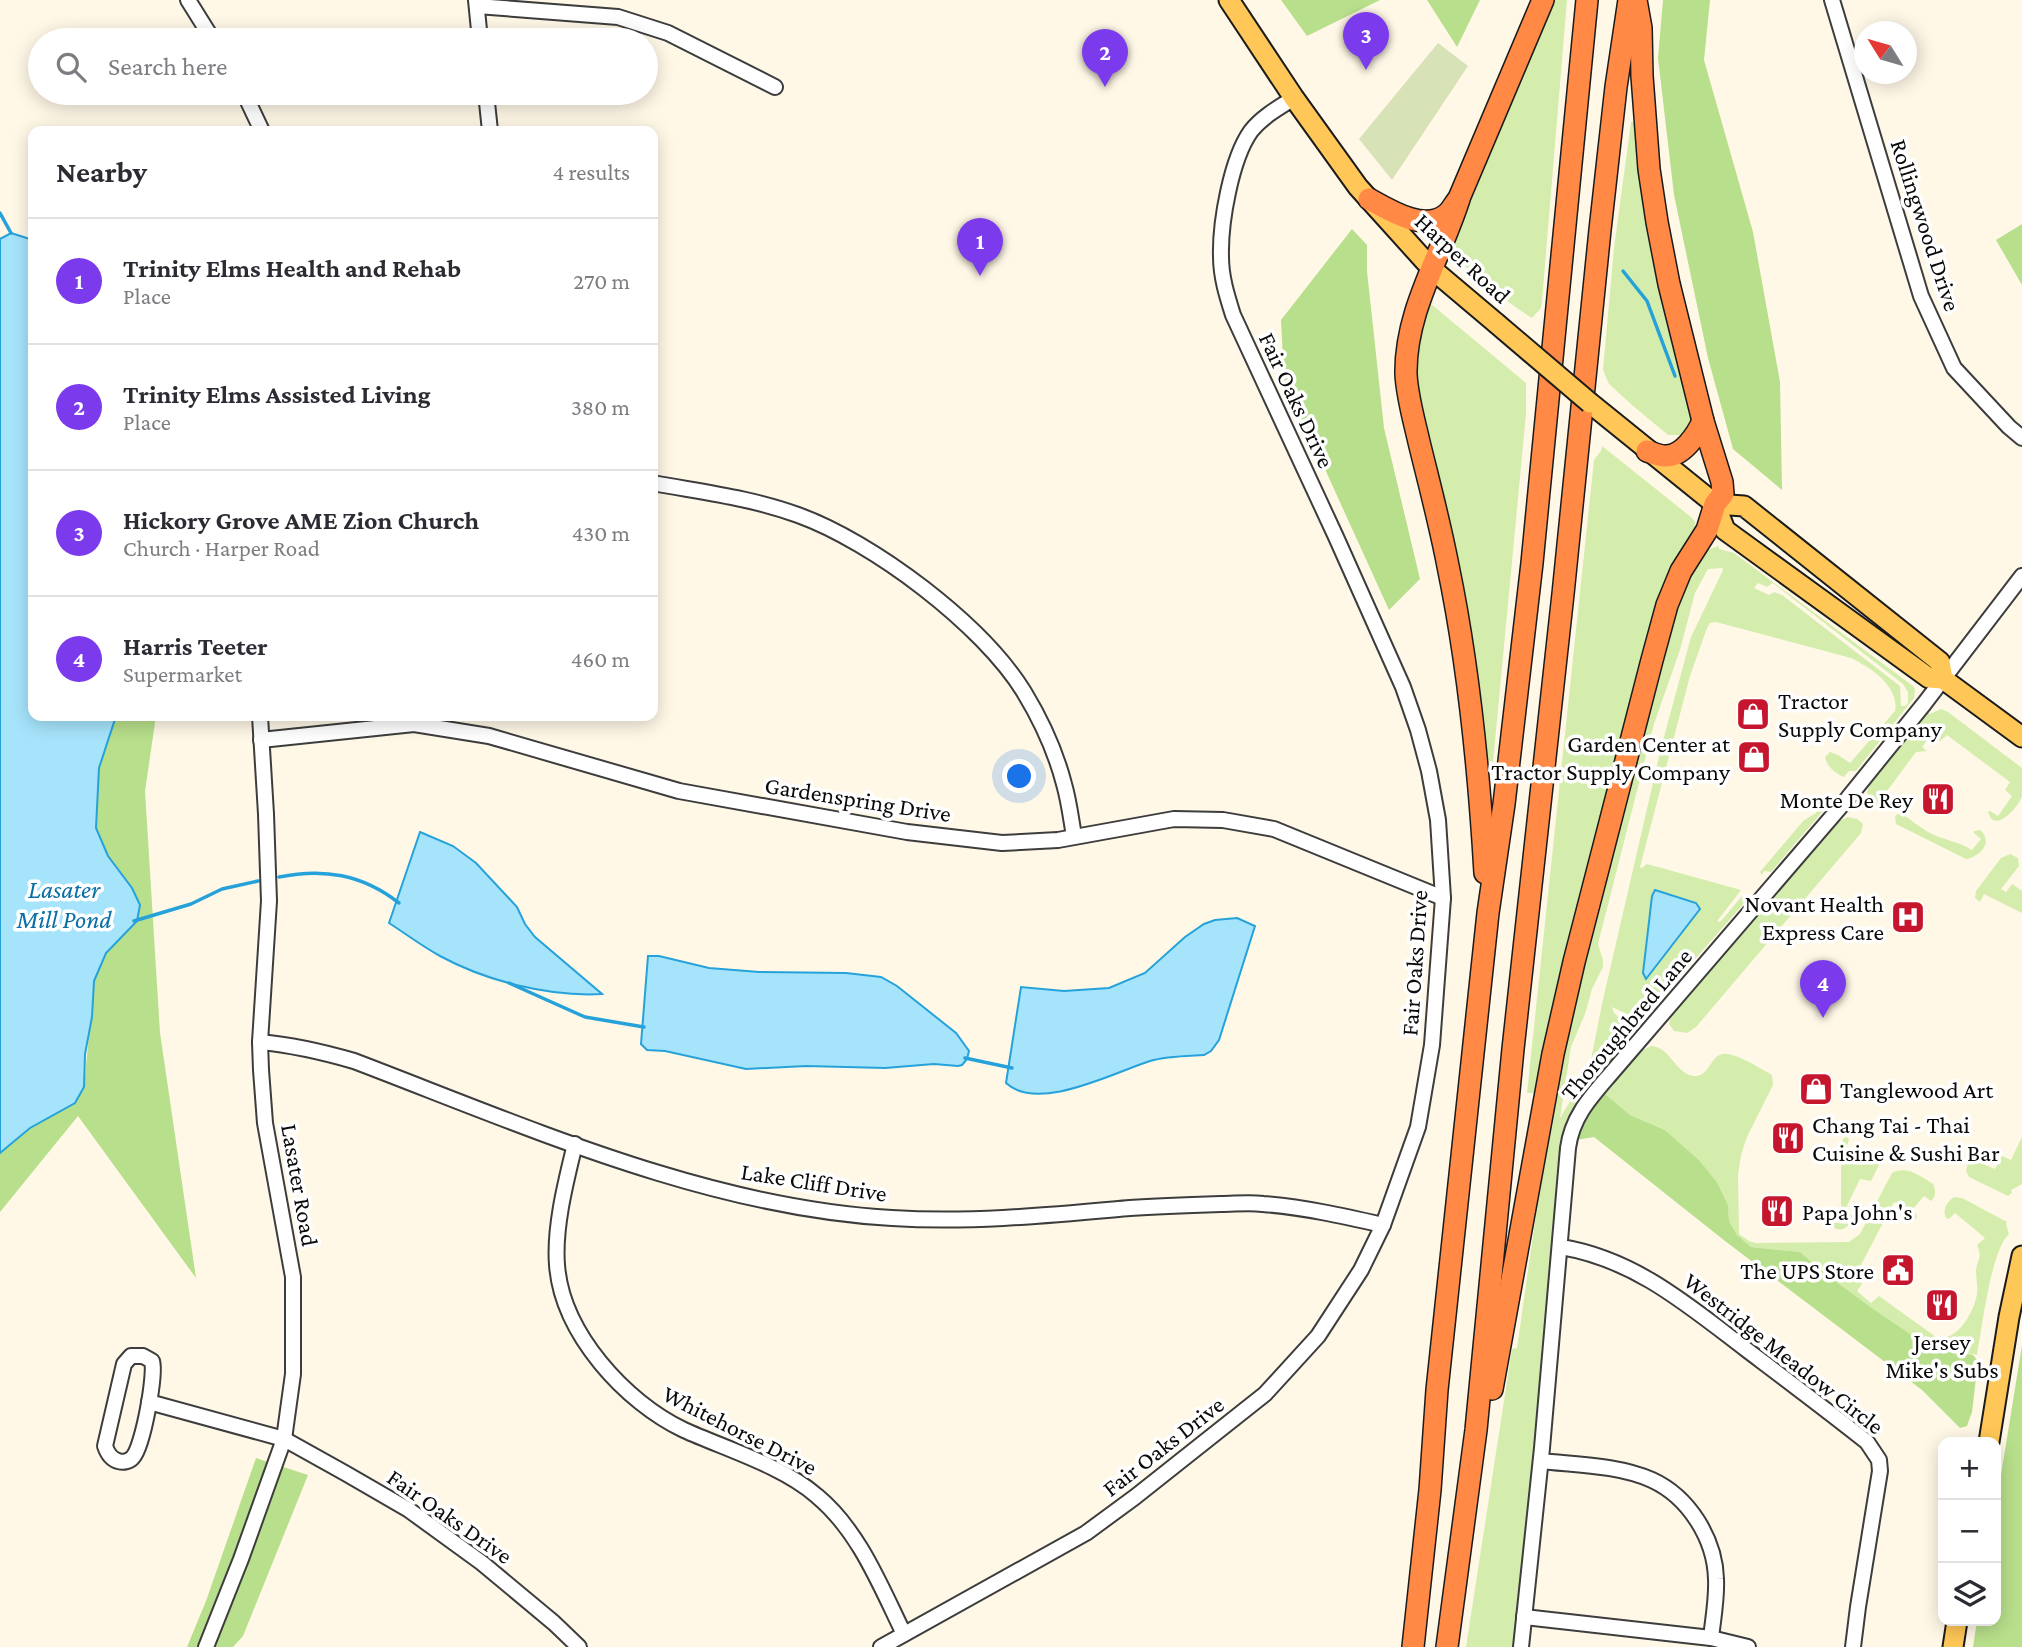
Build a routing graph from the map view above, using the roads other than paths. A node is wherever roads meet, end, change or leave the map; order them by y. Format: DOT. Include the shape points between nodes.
graph roads {
  1 [pos="188,0"];
  2 [pos="1229,0"];
  3 [pos="1544,0"];
  4 [pos="1587,0"];
  5 [pos="1629,0"];
  6 [pos="1636,0"];
  7 [pos="1832,0"];
  8 [pos="476,3"];
  9 [pos="206,28"];
  10 [pos="479,28"];
  11 [pos="652,28"];
  12 [pos="658,30"];
  13 [pos="775,87"];
  14 [pos="1294,98"];
  15 [pos="250,105"];
  16 [pos="487,105"];
  17 [pos="260,126"];
  18 [pos="489,126"];
  19 [pos="1460,197"];
  20 [pos="1369,199"];
  21 [pos="1432,269"];
  22 [pos="1703,421"];
  23 [pos="2022,438"];
  24 [pos="1647,451"];
  25 [pos="658,484"];
  26 [pos="1715,504"];
  27 [pos="2022,576"];
  28 [pos="1943,679"];
  29 [pos="260,721"];
  30 [pos="2022,737"];
  31 [pos="261,740"];
  32 [pos="1074,836"];
  33 [pos="1443,898"];
  34 [pos="1488,913"];
  35 [pos="260,1042"];
  36 [pos="575,1144"];
  37 [pos="1383,1225"];
  38 [pos="1561,1247"];
  39 [pos="2022,1256"];
  40 [pos="149,1402"];
  41 [pos="1476,1430"];
  42 [pos="1990,1437"];
  43 [pos="284,1439"];
  44 [pos="1541,1461"];
  45 [pos="1524,1617"];
  46 [pos="1957,1626"];
  47 [pos="904,1634"];
  48 [pos="1711,1638"];
  49 [pos="206,1647"];
  50 [pos="579,1647"];
  51 [pos="881,1647"];
  52 [pos="1413,1647"];
  53 [pos="1447,1647"];
  54 [pos="1521,1647"];
  55 [pos="1748,1647"];
  56 [pos="1853,1647"];
  57 [pos="1953,1647"];
  1 -- 9 [label="street"];
  2 -- 14 [label="main road, Harper Road"];
  3 -- 19 [label="highway"];
  4 -- 34 [label="highway" via="1530,576"];
  5 -- 41 [label="highway" via="1600,230"];
  6 -- 22 [label="highway" via="1649,169 1669,284"];
  7 -- 23 [label="street, Rollingwood Drive" via="1921,296 1954,368"];
  8 -- 10 [label="street"];
  8 -- 11 [label="street" via="618,17"];
  12 -- 13 [label="street"];
  14 -- 20 [label="main road, Harper Road"];
  14 -- 33 [label="street, Fair Oaks Drive" via="1258,123 1241,151 1222,226 1224,285 1233,315 1403,687 1429,771 1438,820"];
  15 -- 17 [label="street"];
  16 -- 18 [label="street"];
  19 -- 20 [label="highway" via="1446,215 1432,221 1396,214"];
  19 -- 21 [label="highway"];
  20 -- 21 [label="main road, Harper Road"];
  21 -- 24 [label="main road, Harper Road, bridge"];
  21 -- 34 [label="highway" via="1413,324 1406,375 1464,650"];
  22 -- 24 [label="highway" via="1689,443 1669,456"];
  22 -- 26 [label="highway" via="1722,482 1723,494"];
  24 -- 26 [label="main road, Harper Road"];
  25 -- 32 [label="street" via="798,515 881,558 950,608 1025,692 1064,784"];
  26 -- 28 [label="main road, Harper Road" via="1724,530 1928,678"];
  26 -- 28 [label="main road, Harper Road" via="1744,506 1940,662"];
  26 -- 41 [label="highway" via="1707,530 1673,590 1652,660 1562,1015 1490,1397"];
  27 -- 28 [label="street"];
  28 -- 30 [label="main road, Harper Road"];
  28 -- 38 [label="street, Thoroughbred Lane" via="1848,798 1581,1110 1569,1139"];
  29 -- 31 [label="street, Lasater Road"];
  31 -- 32 [label="street, Gardenspring Drive" via="414,723 489,736 679,791 907,832 1002,843"];
  31 -- 35 [label="street, Lasater Road" via="269,901"];
  32 -- 33 [label="street, Gardenspring Drive" via="1174,819 1234,822 1274,829"];
  33 -- 37 [label="street, Fair Oaks Drive" via="1432,1045 1418,1126"];
  34 -- 52 [label="highway"];
  35 -- 36 [label="street, Lake Cliff Drive" via="288,1044 354,1061"];
  35 -- 43 [label="street, Lasater Road" via="265,1123 293,1277 293,1374"];
  36 -- 37 [label="street, Lake Cliff Drive" via="725,1191 805,1208 891,1218 982,1220 1170,1205 1262,1203"];
  36 -- 47 [label="street, Whitehorse Drive" via="557,1265 565,1302 585,1343 642,1404 680,1428 802,1484 824,1502 850,1531"];
  37 -- 47 [label="street, Fair Oaks Drive" via="1362,1270 1318,1336 1265,1394 1086,1533"];
  38 -- 44 [label="street, Thoroughbred Lane"];
  38 -- 56 [label="street, Westridge Meadow Circle" via="1616,1261 1659,1286 1874,1450 1880,1471"];
  39 -- 42 [label="main road"];
  40 -- 40 [label="street" via="155,1369 152,1361 131,1356 124,1364 104,1446 111,1458 119,1462 133,1458"];
  40 -- 43 [label="street, Fair Oaks Drive"];
  41 -- 53 [label="highway"];
  43 -- 49 [label="street, Lasater Road"];
  43 -- 50 [label="street, Fair Oaks Drive" via="409,1510 482,1563"];
  44 -- 45 [label="street, Thoroughbred Lane"];
  44 -- 48 [label="street" via="1600,1467 1646,1478 1684,1504 1702,1527 1715,1564"];
  45 -- 48 [label="street"];
  45 -- 54 [label="street, Thoroughbred Lane"];
  46 -- 57 [label="main road"];
  47 -- 51 [label="street, Fair Oaks Drive"];
  48 -- 55 [label="street"];
}
